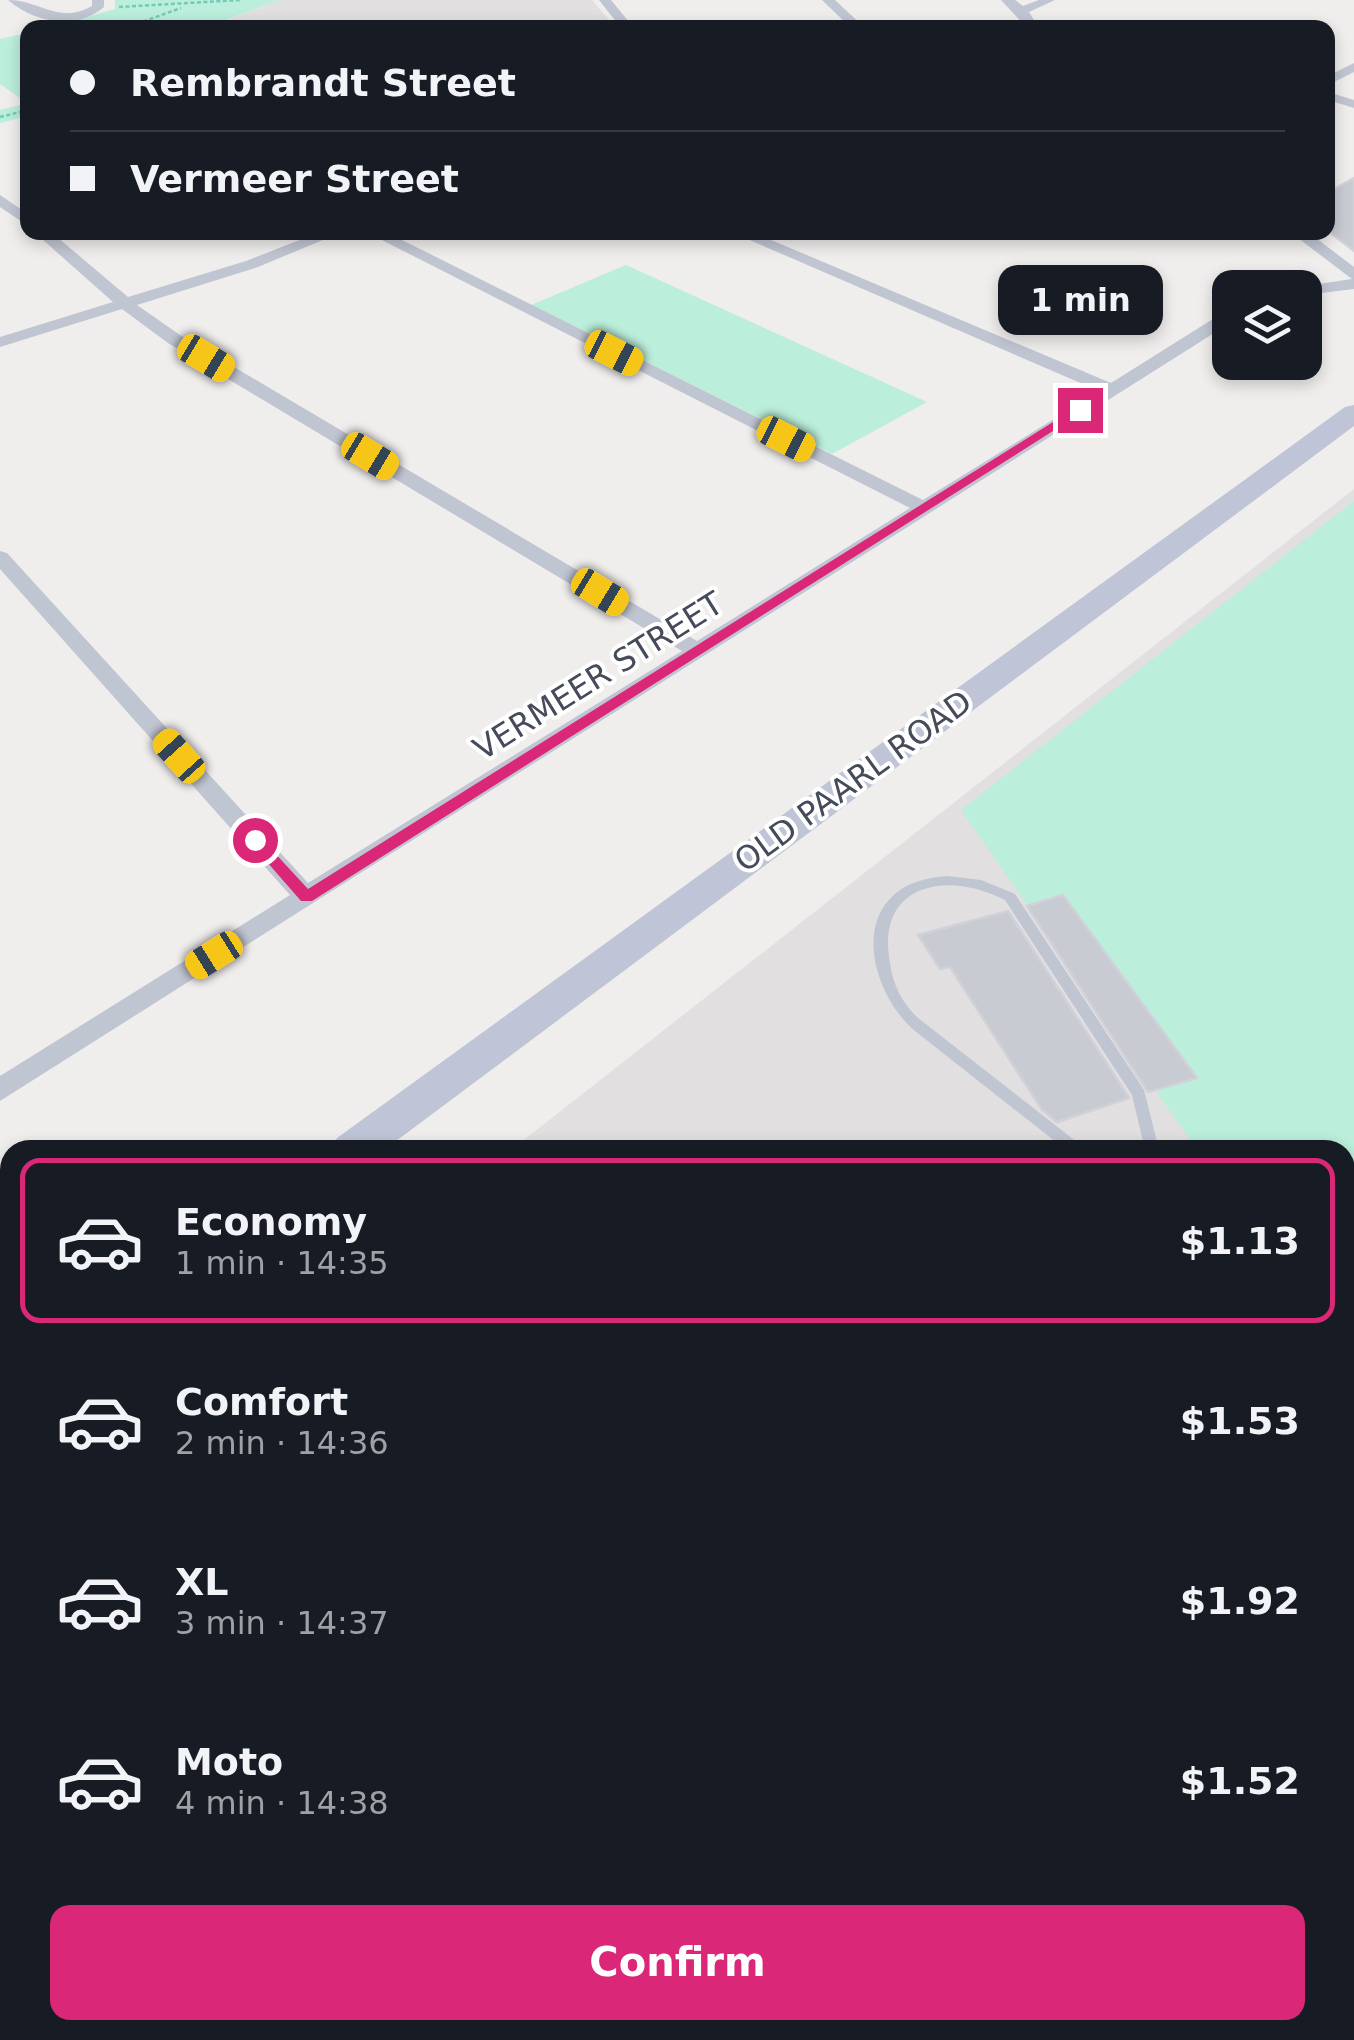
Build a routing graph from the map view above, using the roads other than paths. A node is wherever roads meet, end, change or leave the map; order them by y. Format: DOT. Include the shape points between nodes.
graph roads {
  1 [pos="14,0"];
  2 [pos="604,0"];
  3 [pos="828,0"];
  4 [pos="1008,0"];
  5 [pos="1049,0"];
  6 [pos="98,4"];
  7 [pos="1022,11"];
  8 [pos="621,20"];
  9 [pos="850,20"];
  10 [pos="1028,20"];
  11 [pos="0,200"];
  12 [pos="20,216"];
  13 [pos="50,240"];
  14 [pos="314,240"];
  15 [pos="388,240"];
  16 [pos="757,240"];
  17 [pos="1308,240"];
  18 [pos="1354,275"];
  19 [pos="1354,284"];
  20 [pos="1322,288"];
  21 [pos="125,303"];
  22 [pos="1212,327"];
  23 [pos="0,342"];
  24 [pos="1112,390"];
  25 [pos="1354,413"];
  26 [pos="924,508"];
  27 [pos="0,558"];
  28 [pos="698,651"];
  29 [pos="306,897"];
  30 [pos="0,1090"];
  31 [pos="366,1140"];
  32 [pos="1064,1140"];
  33 [pos="1150,1140"];
  1 -- 6 [label="street" via="53,18 76,17"];
  2 -- 8 [label="street"];
  3 -- 9 [label="street"];
  4 -- 7 [label="street"];
  5 -- 7 [label="street"];
  7 -- 10 [label="street"];
  11 -- 12 [label="street"];
  13 -- 21 [label="street"];
  14 -- 21 [label="street"];
  15 -- 26 [label="street"];
  16 -- 24 [label="street"];
  17 -- 18 [label="street"];
  19 -- 20 [label="street"];
  21 -- 23 [label="street"];
  21 -- 28 [label="street" via="174,339"];
  22 -- 24 [label="street, VERMEER STREET"];
  24 -- 26 [label="street, VERMEER STREET"];
  25 -- 31 [label="main road, OLD PAARL ROAD"];
  26 -- 28 [label="street, VERMEER STREET"];
  27 -- 29 [label="street"];
  28 -- 29 [label="street, VERMEER STREET"];
  29 -- 30 [label="street, VERMEER STREET"];
  32 -- 33 [label="lane" via="902,1011 886,977 882,942 888,909 905,893 970,881 1010,897 1139,1094"];
}
